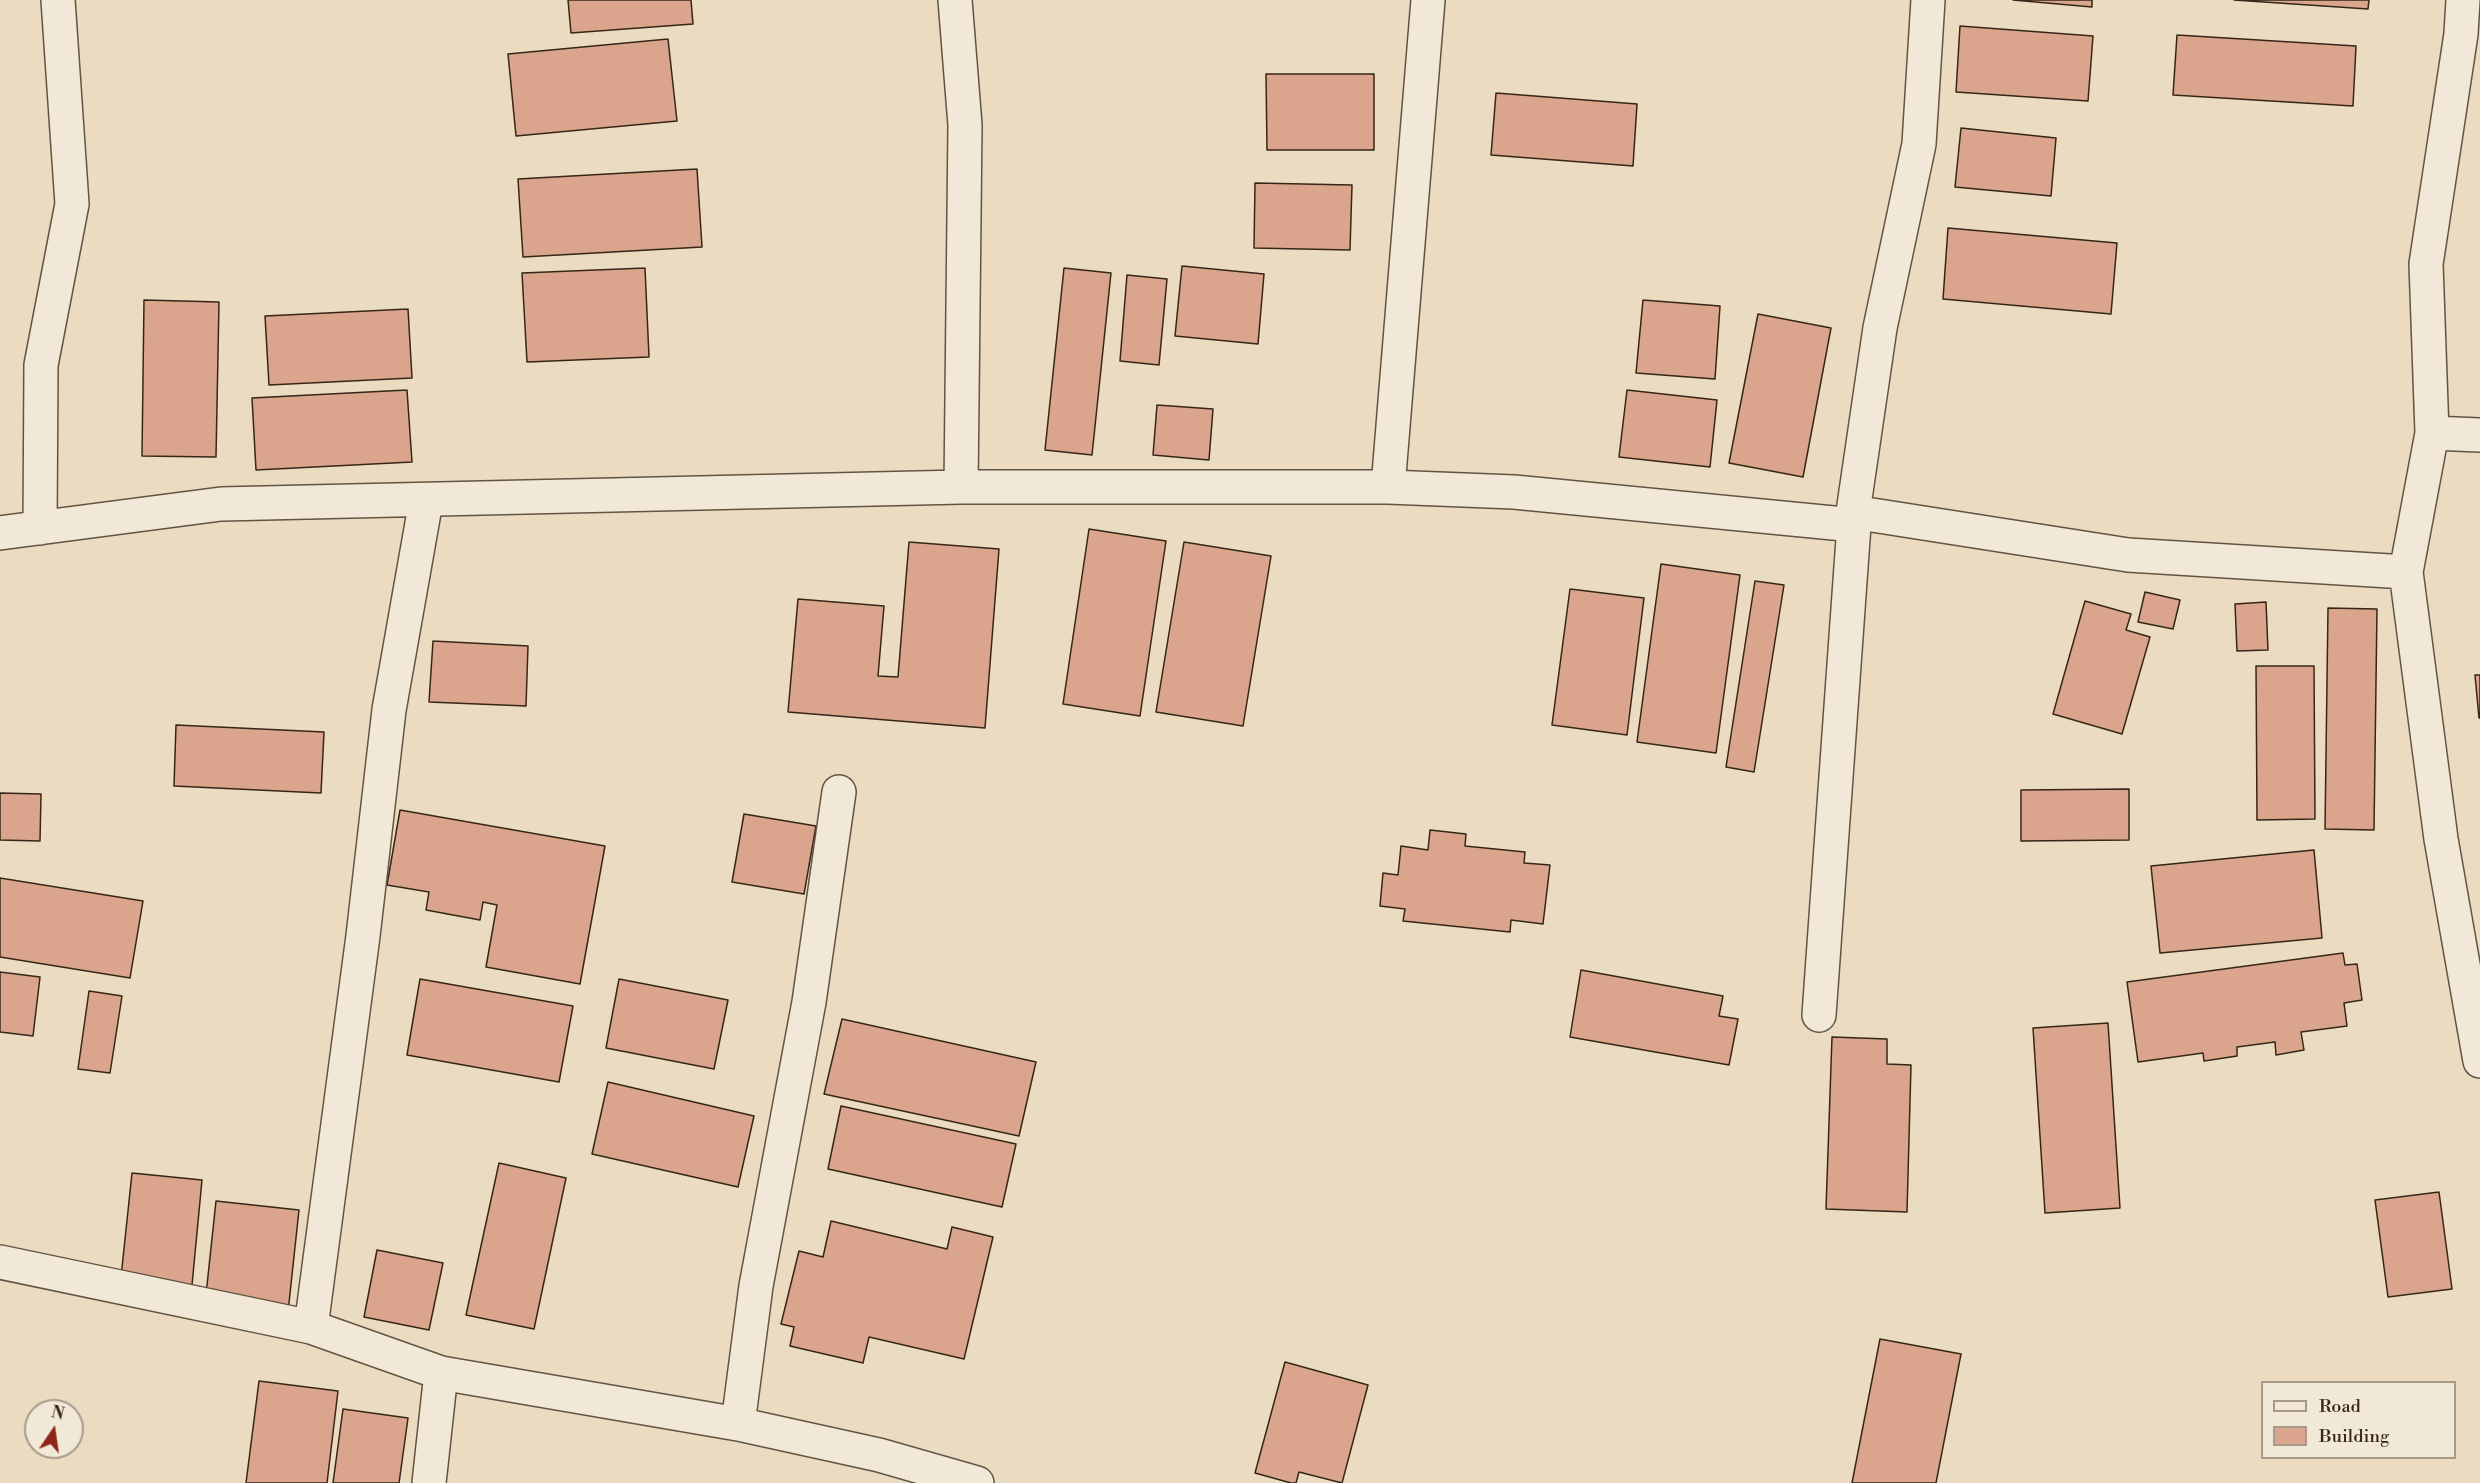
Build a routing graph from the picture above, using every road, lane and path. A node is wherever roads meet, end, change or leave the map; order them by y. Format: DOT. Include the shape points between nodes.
graph roads {
  1 [pos="58,0"];
  2 [pos="955,0"];
  3 [pos="1428,0"];
  4 [pos="1928,0"];
  5 [pos="2463,0"];
  6 [pos="2470,33"];
  7 [pos="2432,433"];
  8 [pos="2480,435"];
  9 [pos="961,487"];
  10 [pos="1388,487"];
  11 [pos="426,501"];
  12 [pos="1853,518"];
  13 [pos="40,528"];
  14 [pos="0,533"];
  15 [pos="2406,572"];
  16 [pos="839,792"];
  17 [pos="1819,1015"];
  18 [pos="2480,1061"];
  19 [pos="0,1262"];
  20 [pos="311,1327"];
  21 [pos="441,1373"];
  22 [pos="738,1424"];
  23 [pos="879,1469"];
  24 [pos="429,1483"];
  25 [pos="977,1483"];
  1 -- 13 [label="street" via="72,204 41,365"];
  2 -- 9 [label="street" via="965,125"];
  3 -- 10 [label="street"];
  4 -- 12 [label="street" via="1919,144 1880,328"];
  5 -- 6 [label="street"];
  6 -- 7 [label="street" via="2426,264"];
  7 -- 8 [label="street"];
  7 -- 15 [label="street"];
  9 -- 10 [label="street"];
  9 -- 11 [label="street"];
  10 -- 12 [label="street" via="1514,492"];
  11 -- 13 [label="street" via="221,504"];
  11 -- 20 [label="street" via="389,710"];
  12 -- 15 [label="street" via="2128,555"];
  12 -- 17 [label="street"];
  13 -- 14 [label="street"];
  15 -- 18 [label="street" via="2441,839"];
  16 -- 22 [label="street" via="809,1002 756,1287"];
  19 -- 20 [label="street"];
  20 -- 21 [label="street"];
  21 -- 22 [label="street"];
  21 -- 24 [label="street"];
  22 -- 23 [label="street"];
  23 -- 25 [label="street"];
}
